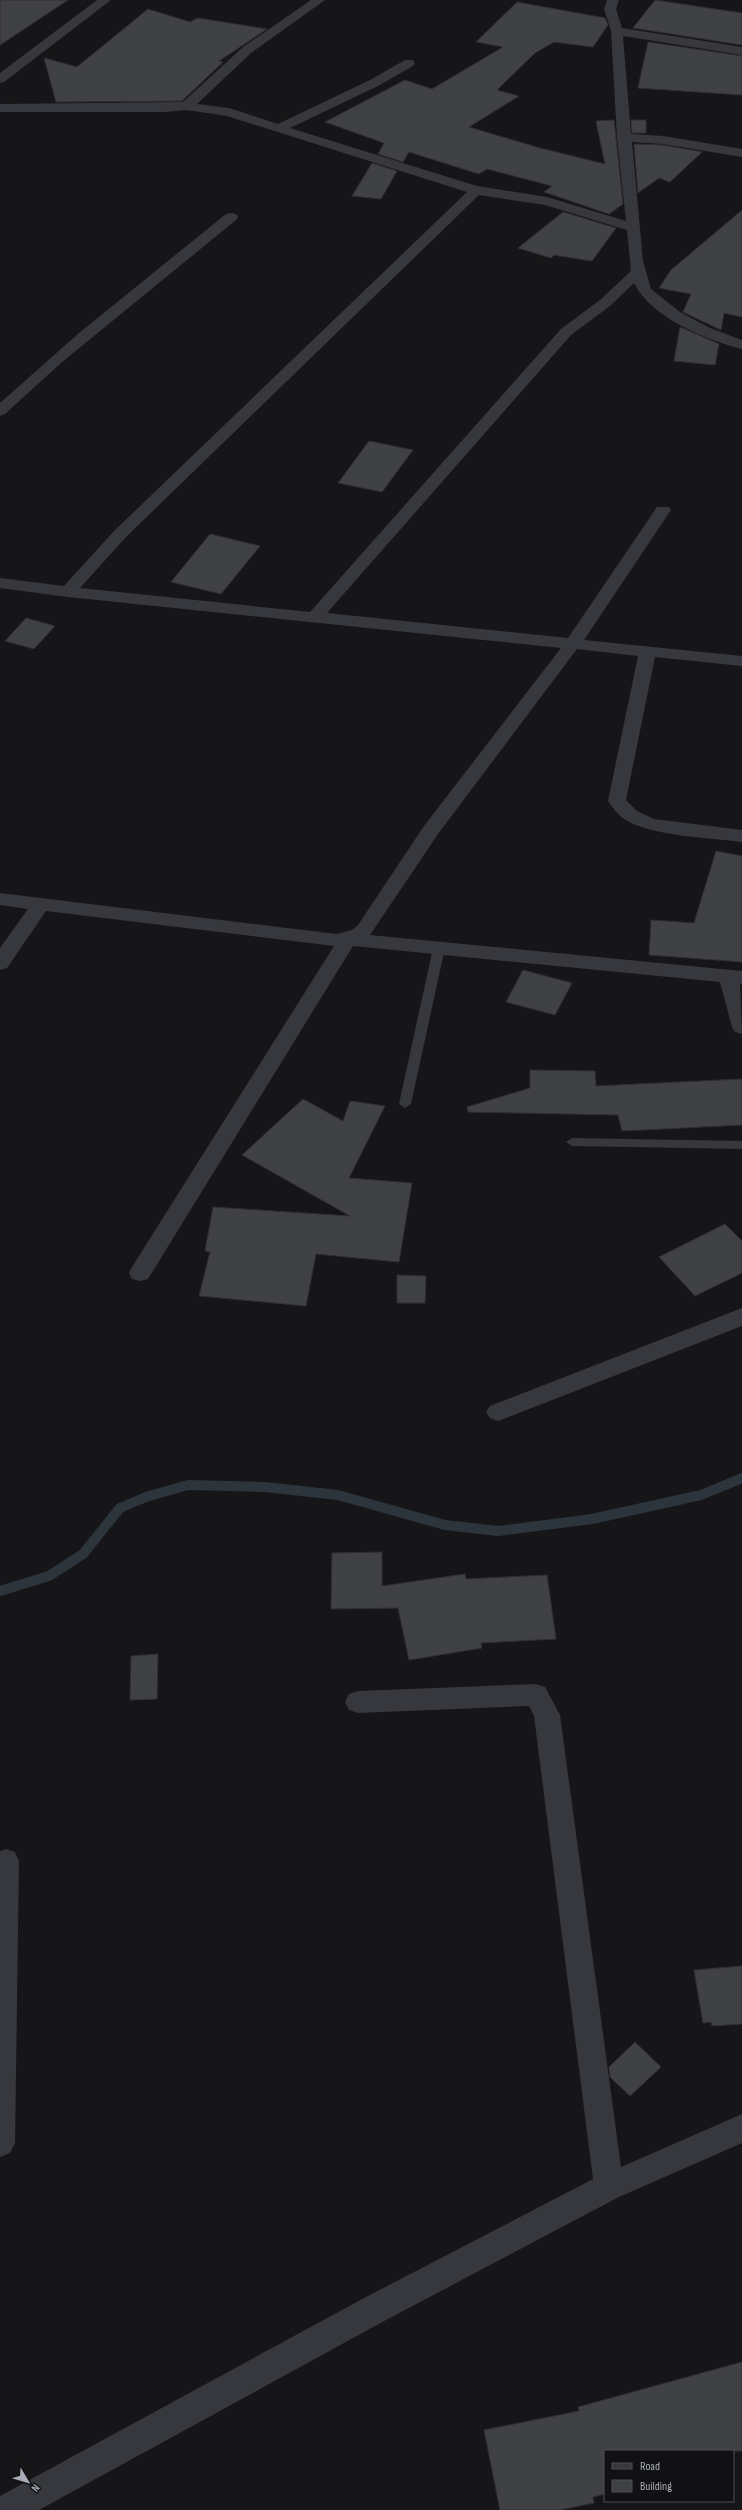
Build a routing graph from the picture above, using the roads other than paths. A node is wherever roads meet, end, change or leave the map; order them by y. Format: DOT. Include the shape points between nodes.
graph roads {
  1 [pos="105,0"];
  2 [pos="319,0"];
  3 [pos="613,0"];
  4 [pos="617,31"];
  5 [pos="742,51"];
  6 [pos="409,63"];
  7 [pos="0,79"];
  8 [pos="186,106"];
  9 [pos="0,108"];
  10 [pos="279,128"];
  11 [pos="624,138"];
  12 [pos="742,153"];
  13 [pos="476,190"];
  14 [pos="231,217"];
  15 [pos="634,228"];
  16 [pos="638,272"];
  17 [pos="742,345"];
  18 [pos="0,411"];
  19 [pos="663,510"];
  20 [pos="0,583"];
  21 [pos="68,592"];
  22 [pos="314,618"];
  23 [pos="572,643"];
  24 [pos="648,651"];
  25 [pos="742,661"];
  26 [pos="742,836"];
  27 [pos="0,899"];
  28 [pos="41,904"];
  29 [pos="348,939"];
  30 [pos="439,948"];
  31 [pos="0,963"];
  32 [pos="735,978"];
  33 [pos="742,1027"];
  34 [pos="405,1104"];
  35 [pos="572,1142"];
  36 [pos="742,1145"];
  37 [pos="140,1273"];
  38 [pos="742,1317"];
  39 [pos="498,1412"];
  40 [pos="358,1702"];
  41 [pos="6,1861"];
  42 [pos="742,2128"];
  43 [pos="0,2143"];
  44 [pos="609,2187"];
  45 [pos="7,2510"];
  1 -- 7 [label="street"];
  2 -- 8 [label="street" via="247,50"];
  3 -- 4 [label="street" via="610,9"];
  4 -- 5 [label="street"];
  4 -- 11 [label="street"];
  6 -- 10 [label="street" via="374,83"];
  8 -- 9 [label="street"];
  8 -- 10 [label="street" via="229,112"];
  10 -- 13 [label="street" via="354,154"];
  11 -- 12 [label="street" via="663,140"];
  11 -- 15 [label="street"];
  13 -- 15 [label="street" via="531,197"];
  13 -- 21 [label="street" via="120,534"];
  14 -- 18 [label="street" via="182,259 83,336"];
  15 -- 16 [label="street"];
  16 -- 17 [label="street" via="645,291 659,305 709,334"];
  16 -- 22 [label="street" via="605,303 566,332"];
  19 -- 23 [label="street"];
  20 -- 21 [label="street"];
  21 -- 22 [label="street"];
  22 -- 23 [label="street"];
  23 -- 24 [label="street"];
  23 -- 29 [label="street" via="431,830 392,884 365,929"];
  24 -- 25 [label="street"];
  24 -- 26 [label="street" via="617,801 630,815 650,824"];
  27 -- 28 [label="street"];
  28 -- 29 [label="street" via="329,939"];
  28 -- 31 [label="street"];
  29 -- 30 [label="street"];
  29 -- 37 [label="street"];
  30 -- 32 [label="street"];
  30 -- 34 [label="lane"];
  32 -- 33 [label="street"];
  35 -- 36 [label="lane"];
  38 -- 39 [label="street"];
  40 -- 44 [label="street" via="536,1695 547,1715"];
  41 -- 43 [label="street"];
  42 -- 44 [label="street"];
  44 -- 45 [label="street" via="375,2309"];
}
